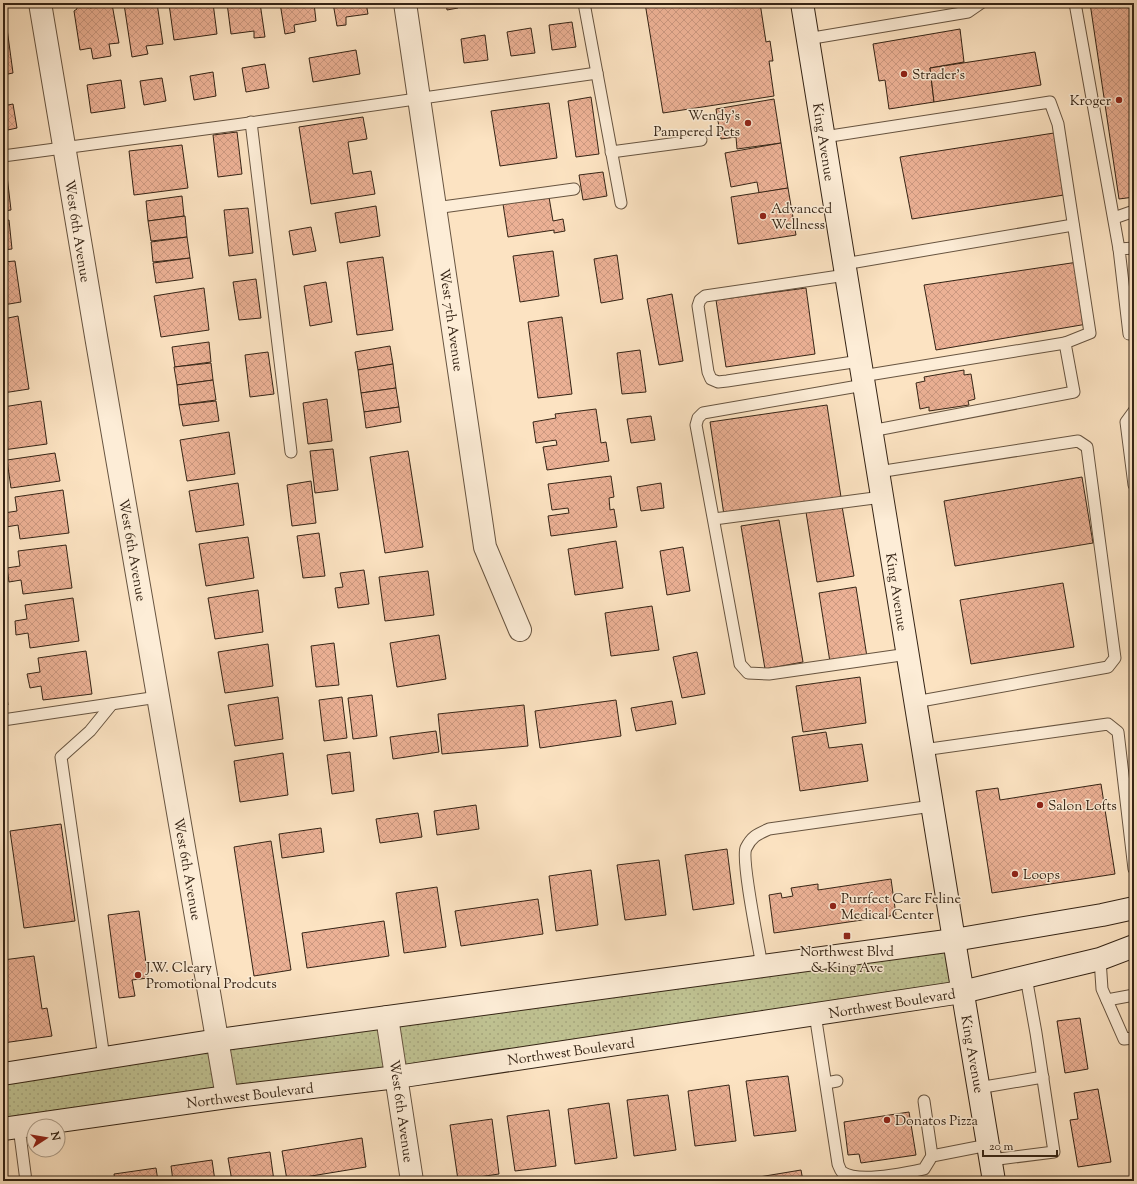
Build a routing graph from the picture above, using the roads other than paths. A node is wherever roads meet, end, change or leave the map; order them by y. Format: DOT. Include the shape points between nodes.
graph roads {
  1 [pos="40,3"];
  2 [pos="406,3"];
  3 [pos="584,3"];
  4 [pos="802,3"];
  5 [pos="981,3"];
  6 [pos="1075,3"];
  7 [pos="807,39"];
  8 [pos="597,73"];
  9 [pos="419,99"];
  10 [pos="251,122"];
  11 [pos="824,137"];
  12 [pos="701,140"];
  13 [pos="65,147"];
  14 [pos="611,152"];
  15 [pos="3,156"];
  16 [pos="574,189"];
  17 [pos="621,203"];
  18 [pos="435,208"];
  19 [pos="1134,211"];
  20 [pos="1114,218"];
  21 [pos="1073,225"];
  22 [pos="1134,248"];
  23 [pos="1119,249"];
  24 [pos="845,270"];
  25 [pos="1134,334"];
  26 [pos="1065,343"];
  27 [pos="862,374"];
  28 [pos="1134,411"];
  29 [pos="871,431"];
  30 [pos="291,452"];
  31 [pos="878,472"];
  32 [pos="1134,485"];
  33 [pos="882,497"];
  34 [pos="714,519"];
  35 [pos="520,630"];
  36 [pos="908,654"];
  37 [pos="158,697"];
  38 [pos="915,702"];
  39 [pos="112,704"];
  40 [pos="3,720"];
  41 [pos="923,750"];
  42 [pos="932,806"];
  43 [pos="1134,869"];
  44 [pos="1134,908"];
  45 [pos="954,940"];
  46 [pos="1134,946"];
  47 [pos="1100,959"];
  48 [pos="762,966"];
  49 [pos="1026,977"];
  50 [pos="962,992"];
  51 [pos="1134,995"];
  52 [pos="1107,1000"];
  53 [pos="815,1014"];
  54 [pos="387,1017"];
  55 [pos="1134,1038"];
  56 [pos="218,1040"];
  57 [pos="104,1058"];
  58 [pos="3,1074"];
  59 [pos="397,1077"];
  60 [pos="1043,1077"];
  61 [pos="837,1081"];
  62 [pos="826,1083"];
  63 [pos="978,1088"];
  64 [pos="227,1097"];
  65 [pos="924,1101"];
  66 [pos="11,1128"];
  67 [pos="932,1156"];
  68 [pos="991,1162"];
  69 [pos="842,1176"];
  70 [pos="26,1181"];
  71 [pos="412,1181"];
  1 -- 13 [label="street, West 6th Avenue"];
  2 -- 9 [label="street, West 7th Avenue"];
  3 -- 8 [label="lane"];
  4 -- 7 [label="street, King Avenue"];
  5 -- 7 [label="lane" via="968,12"];
  6 -- 20 [label="lane"];
  7 -- 11 [label="street, King Avenue"];
  8 -- 9 [label="lane"];
  8 -- 14 [label="lane"];
  9 -- 10 [label="lane"];
  9 -- 18 [label="street, West 7th Avenue"];
  10 -- 13 [label="lane"];
  10 -- 30 [label="lane"];
  11 -- 21 [label="lane" via="1050,102 1058,124"];
  11 -- 24 [label="street, King Avenue"];
  12 -- 14 [label="lane"];
  13 -- 15 [label="lane"];
  13 -- 37 [label="street, West 6th Avenue"];
  14 -- 17 [label="lane"];
  16 -- 18 [label="lane"];
  18 -- 35 [label="street, West 7th Avenue" via="485,547"];
  19 -- 20 [label="lane"];
  20 -- 23 [label="lane"];
  21 -- 24 [label="lane"];
  21 -- 26 [label="lane" via="1090,333"];
  22 -- 23 [label="lane"];
  23 -- 25 [label="lane" via="1129,334"];
  24 -- 27 [label="street, King Avenue"];
  24 -- 27 [label="lane" via="705,296 698,306 708,372 711,379 718,382"];
  26 -- 27 [label="lane"];
  26 -- 29 [label="lane" via="1074,392"];
  27 -- 29 [label="street, King Avenue"];
  27 -- 34 [label="lane" via="703,413 696,425"];
  28 -- 32 [label="lane" via="1126,422"];
  29 -- 31 [label="street, King Avenue"];
  31 -- 33 [label="street, King Avenue"];
  31 -- 38 [label="lane" via="1078,441 1087,447 1115,658 1108,667"];
  33 -- 34 [label="lane"];
  33 -- 36 [label="street, King Avenue"];
  34 -- 36 [label="lane" via="740,664 748,673 769,674"];
  36 -- 38 [label="street, King Avenue"];
  37 -- 39 [label="lane"];
  37 -- 56 [label="street, West 6th Avenue"];
  38 -- 41 [label="street, King Avenue"];
  39 -- 40 [label="lane"];
  39 -- 57 [label="lane" via="90,731 61,757"];
  41 -- 42 [label="street, King Avenue"];
  41 -- 43 [label="lane" via="1108,724 1118,732"];
  42 -- 45 [label="street, King Avenue"];
  42 -- 48 [label="lane" via="769,829 755,836 745,849"];
  44 -- 45 [label="street"];
  45 -- 48 [label="street"];
  45 -- 50 [label="street, King Avenue"];
  46 -- 47 [label="street, Northwest Boulevard"];
  47 -- 49 [label="street, Northwest Boulevard"];
  47 -- 52 [label="lane" via="1102,989"];
  48 -- 54 [label="street"];
  49 -- 50 [label="street, Northwest Boulevard"];
  49 -- 60 [label="lane"];
  50 -- 53 [label="street, Northwest Boulevard"];
  50 -- 63 [label="street, King Avenue"];
  51 -- 52 [label="lane"];
  52 -- 55 [label="lane" via="1124,1039"];
  53 -- 59 [label="street, Northwest Boulevard"];
  53 -- 62 [label="lane"];
  54 -- 56 [label="street"];
  54 -- 59 [label="street, West 6th Avenue"];
  56 -- 57 [label="street"];
  56 -- 64 [label="street, West 6th Avenue"];
  57 -- 58 [label="street"];
  59 -- 64 [label="street, Northwest Boulevard"];
  59 -- 71 [label="street, West 6th Avenue"];
  60 -- 63 [label="lane"];
  60 -- 68 [label="lane" via="1054,1152"];
  61 -- 62 [label="lane"];
  62 -- 69 [label="lane"];
  63 -- 68 [label="street, King Avenue"];
  64 -- 66 [label="street, Northwest Boulevard"];
  65 -- 67 [label="lane"];
  66 -- 70 [label="lane"];
  67 -- 68 [label="lane"];
  67 -- 69 [label="lane" via="924,1169 907,1173 864,1177"];
}
